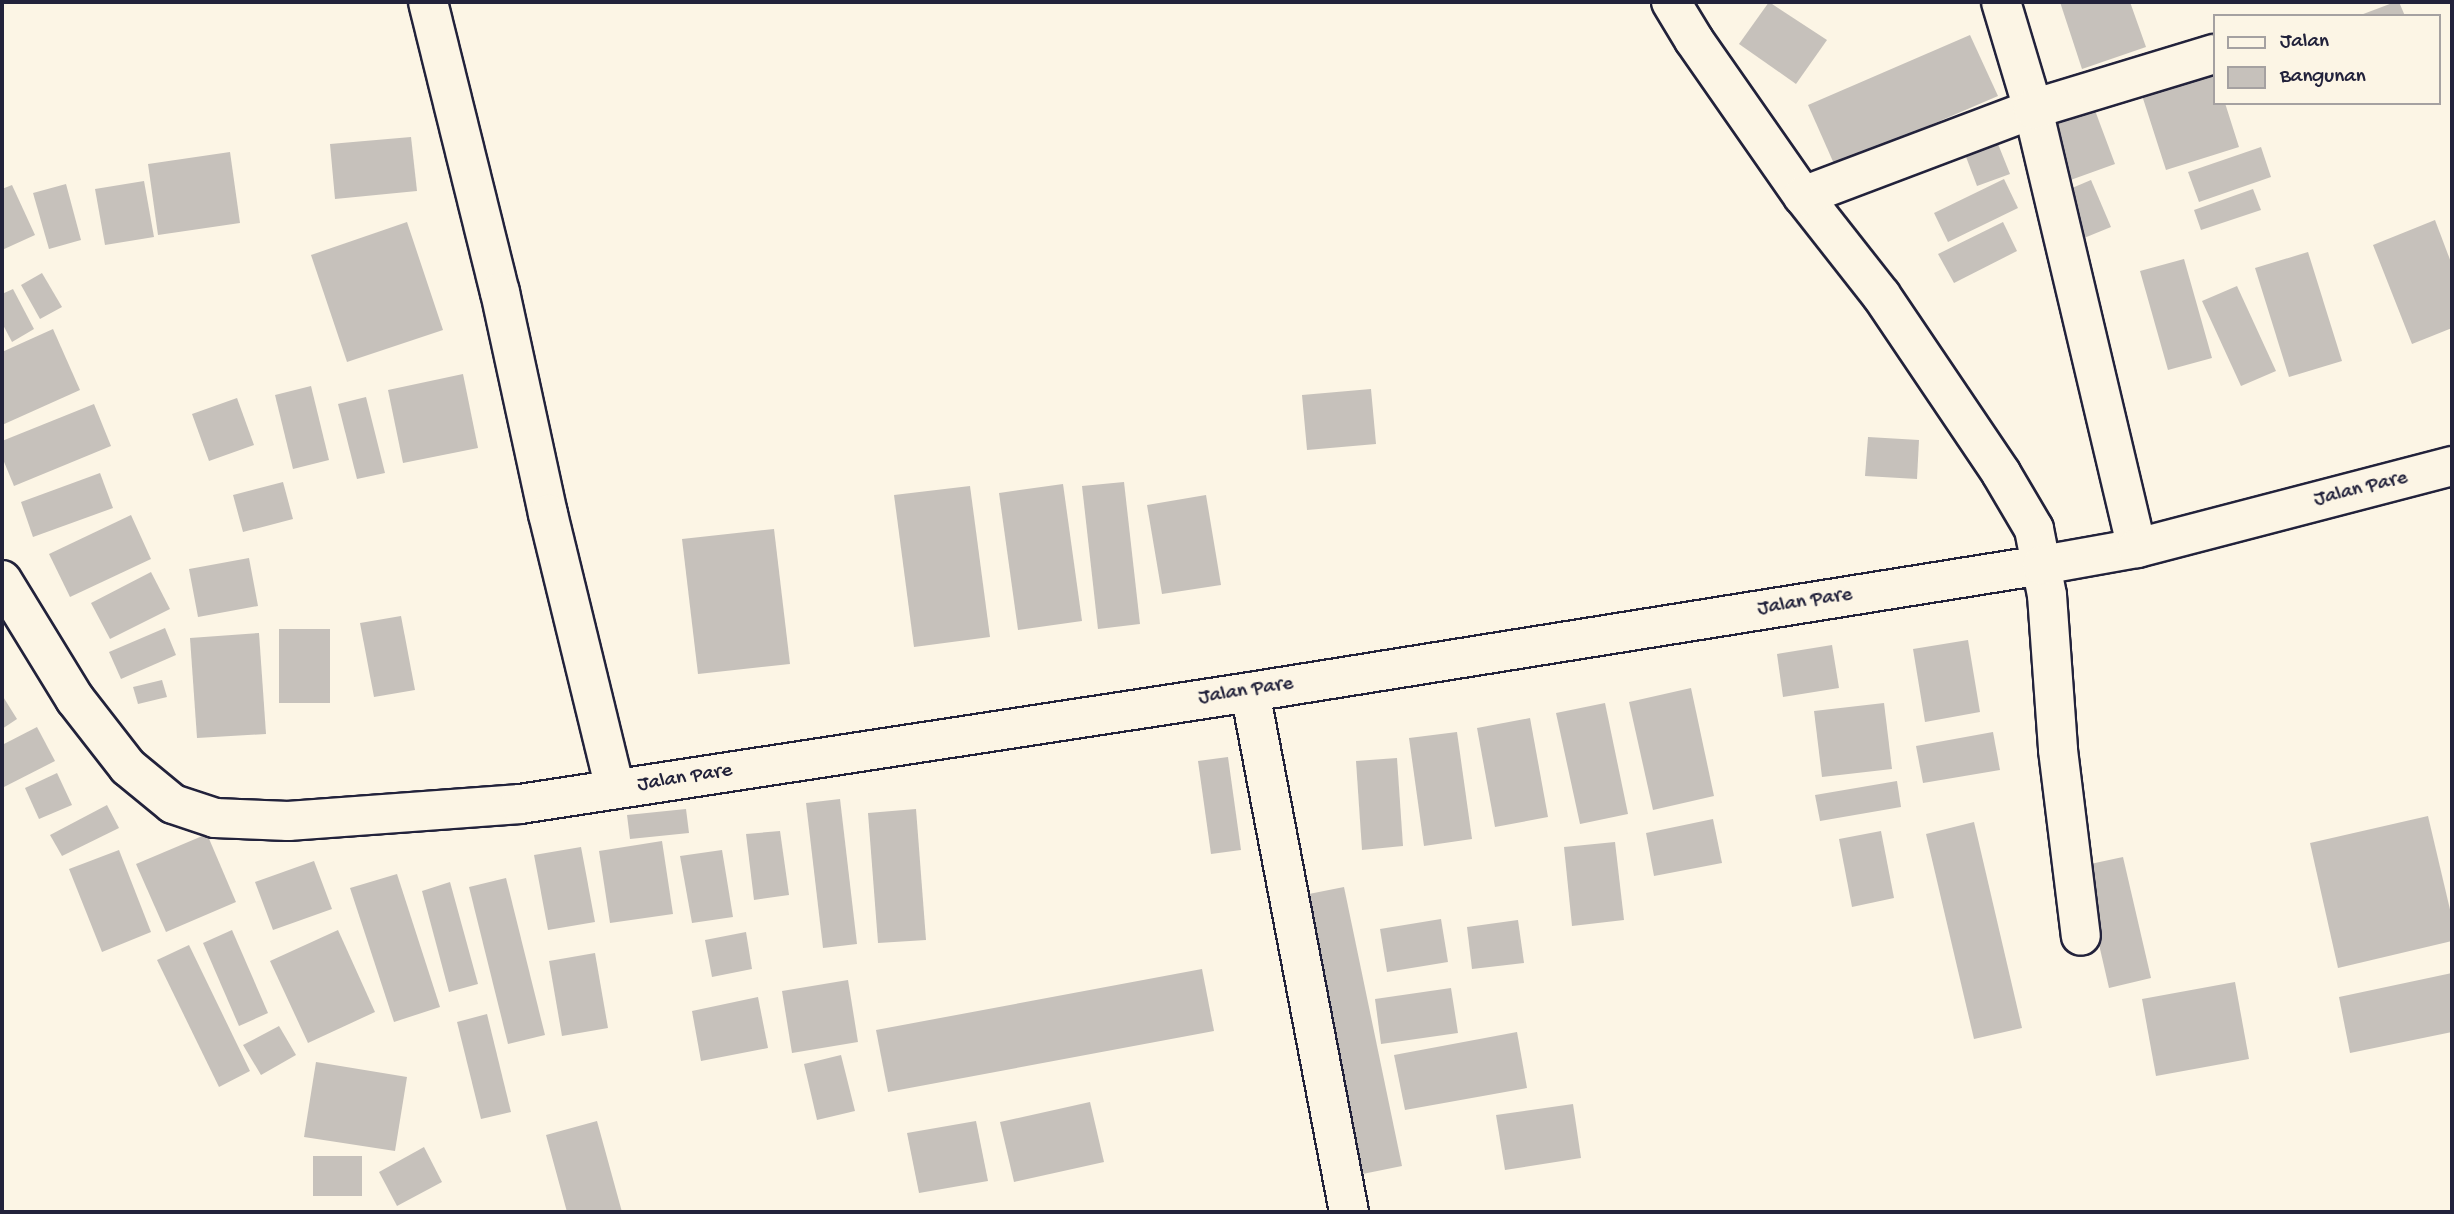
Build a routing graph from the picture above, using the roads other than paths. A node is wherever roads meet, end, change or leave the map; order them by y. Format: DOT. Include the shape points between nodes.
graph roads {
  1 [pos="428,2"];
  2 [pos="1671,2"];
  3 [pos="2001,2"];
  4 [pos="2212,55"];
  5 [pos="2033,109"];
  6 [pos="1803,196"];
  7 [pos="2452,466"];
  8 [pos="2137,548"];
  9 [pos="2042,565"];
  10 [pos="2,580"];
  11 [pos="1250,692"];
  12 [pos="615,789"];
  13 [pos="2081,936"];
  14 [pos="1349,1212"];
  1 -- 12 [label="street"];
  2 -- 6 [label="street"];
  3 -- 5 [label="street"];
  4 -- 5 [label="street"];
  5 -- 6 [label="street"];
  5 -- 8 [label="street"];
  6 -- 9 [label="street" via="1881,295 2001,472 2034,529"];
  7 -- 8 [label="street, Jalan Pare"];
  8 -- 9 [label="street, Jalan Pare"];
  9 -- 11 [label="street, Jalan Pare"];
  9 -- 13 [label="street"];
  10 -- 12 [label="street, Jalan Pare" via="75,699 128,767 173,804 215,818 288,821 409,815"];
  11 -- 12 [label="street, Jalan Pare"];
  11 -- 14 [label="street"];
}
